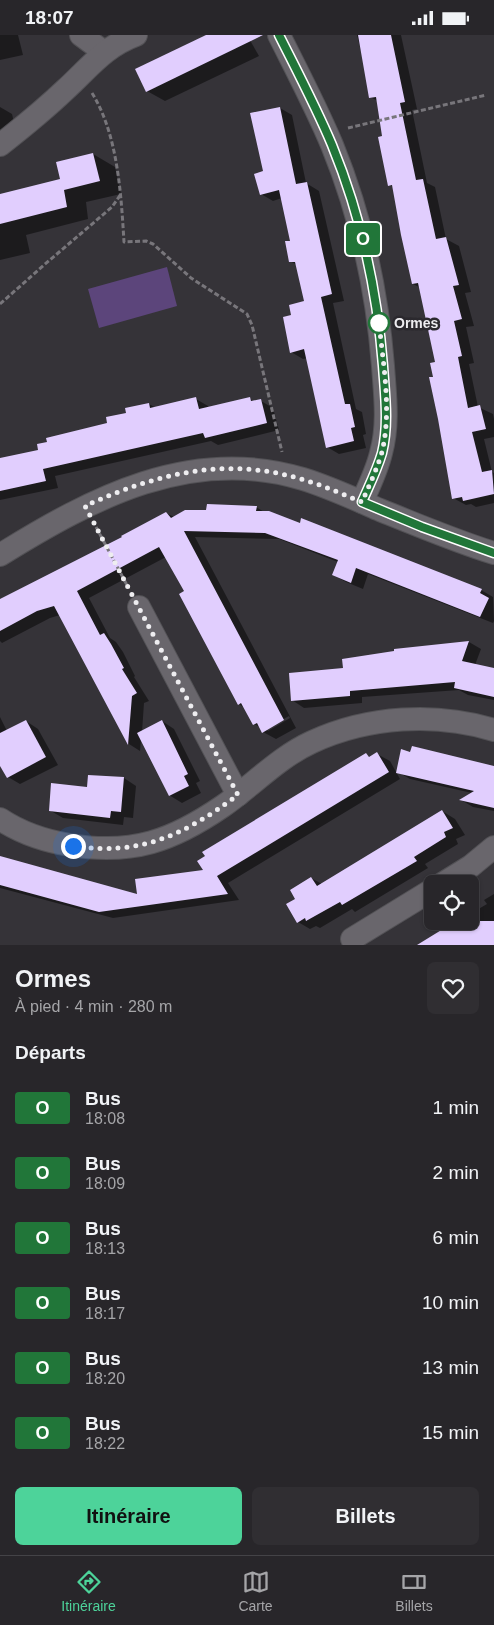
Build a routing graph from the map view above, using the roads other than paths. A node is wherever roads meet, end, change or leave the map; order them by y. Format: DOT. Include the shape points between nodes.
graph roads {
  1 [pos="82,35"];
  2 [pos="136,35"];
  3 [pos="279,35"];
  4 [pos="104,52"];
  5 [pos="0,145"];
  6 [pos="362,502"];
  7 [pos="494,553"];
  8 [pos="0,555"];
  9 [pos="139,607"];
  10 [pos="494,731"];
  11 [pos="238,795"];
  12 [pos="0,819"];
  13 [pos="494,847"];
  14 [pos="456,875"];
  15 [pos="424,895"];
  16 [pos="352,939"];
  1 -- 4 [label="street"];
  2 -- 4 [label="street"];
  3 -- 6 [label="street" via="321,120 348,187 377,305 386,428 382,452"];
  4 -- 5 [label="street"];
  6 -- 7 [label="street"];
  6 -- 8 [label="street" via="288,475 236,469 190,471 133,486 85,506"];
  9 -- 11 [label="street"];
  10 -- 11 [label="street" via="456,721 432,719 352,728 300,748"];
  11 -- 12 [label="street" via="183,831 147,845 119,849 58,843"];
  13 -- 14 [label="street"];
  15 -- 16 [label="street"];
}
